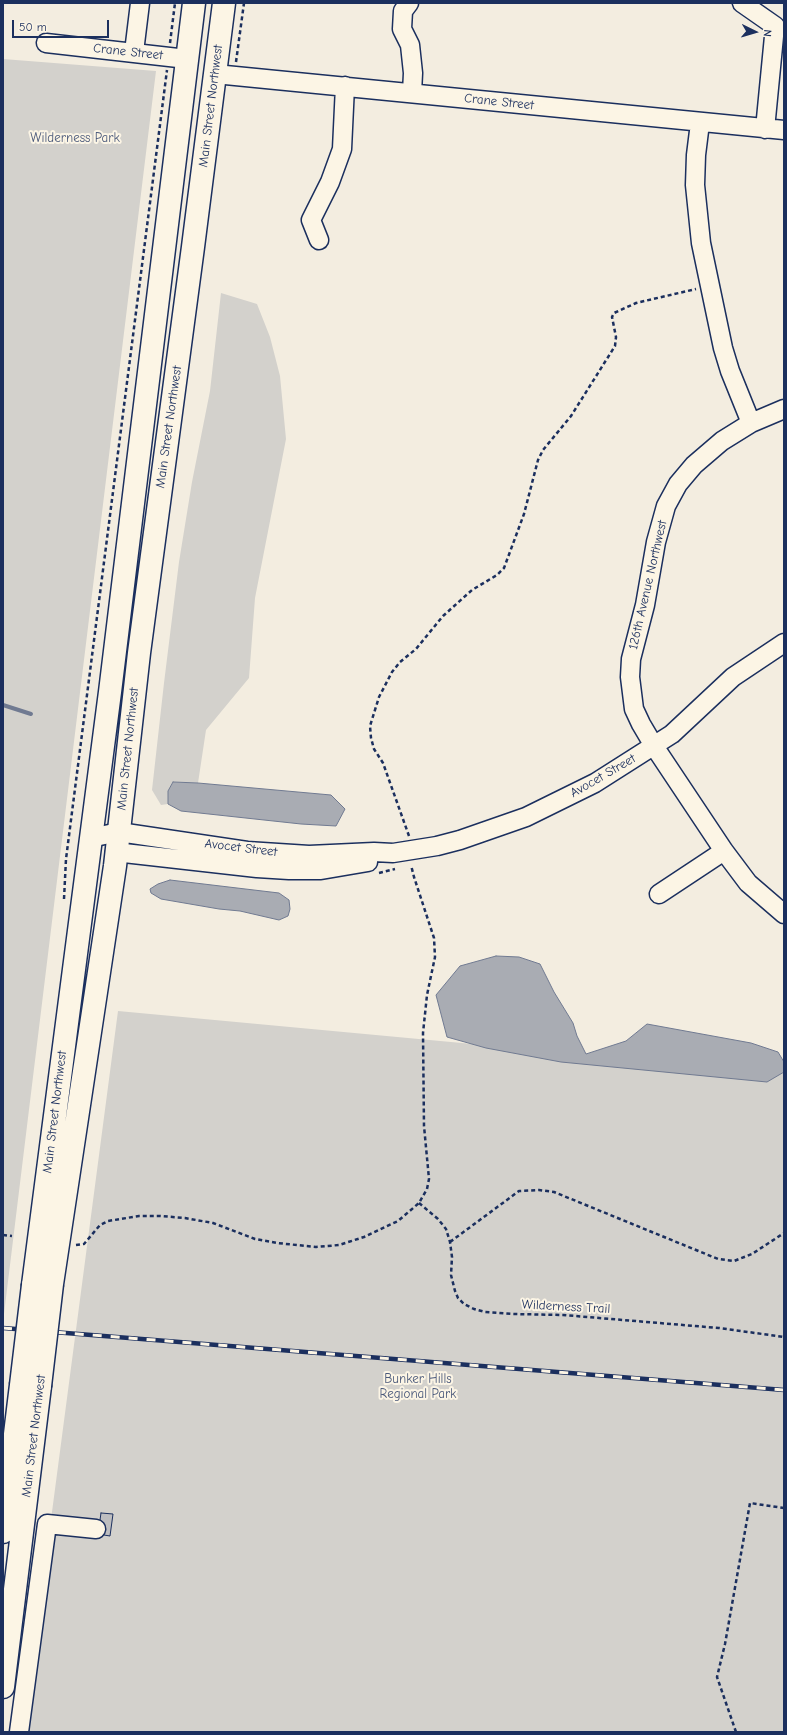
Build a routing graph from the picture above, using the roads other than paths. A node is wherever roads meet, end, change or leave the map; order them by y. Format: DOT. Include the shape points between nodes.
graph roads {
  1 [pos="140,3"];
  2 [pos="194,3"];
  3 [pos="224,3"];
  4 [pos="409,3"];
  5 [pos="742,3"];
  6 [pos="779,26"];
  7 [pos="46,43"];
  8 [pos="134,52"];
  9 [pos="178,58"];
  10 [pos="215,74"];
  11 [pos="345,86"];
  12 [pos="412,93"];
  13 [pos="700,123"];
  14 [pos="765,129"];
  15 [pos="784,130"];
  16 [pos="319,240"];
  17 [pos="784,409"];
  18 [pos="751,423"];
  19 [pos="784,643"];
  20 [pos="654,746"];
  21 [pos="109,839"];
  22 [pos="724,851"];
  23 [pos="659,894"];
  24 [pos="784,914"];
  25 [pos="43,1285"];
  26 [pos="30,1385"];
  27 [pos="96,1529"];
  28 [pos="3,1532"];
  29 [pos="3,1687"];
  30 [pos="19,1732"];
  1 -- 8 [label="street"];
  2 -- 9 [label="main road, Main Street Northwest"];
  3 -- 10 [label="main road, Main Street Northwest"];
  4 -- 12 [label="street" via="403,11 402,29 410,45"];
  5 -- 6 [label="street"];
  6 -- 14 [label="street"];
  7 -- 8 [label="street, Crane Street"];
  8 -- 9 [label="street, Crane Street"];
  9 -- 21 [label="main road, Main Street Northwest" via="110,692"];
  10 -- 11 [label="street, Crane Street"];
  10 -- 21 [label="main road, Main Street Northwest" via="139,653"];
  11 -- 12 [label="street, Crane Street"];
  11 -- 16 [label="street" via="342,149 330,182 311,220"];
  12 -- 13 [label="street, Crane Street"];
  13 -- 14 [label="street, Crane Street"];
  13 -- 18 [label="street" via="695,186 701,242 723,348"];
  14 -- 15 [label="street, Crane Street"];
  17 -- 18 [label="street, 126th Avenue Northwest"];
  18 -- 20 [label="street, 126th Avenue Northwest" via="722,441 694,465 678,484 666,506 631,659 630,677 634,709"];
  19 -- 20 [label="street, Avocet Street" via="733,677 672,734"];
  20 -- 21 [label="street, Avocet Street" via="595,783 526,817 460,840 402,852 377,861 313,870 258,868"];
  20 -- 22 [label="street, 126th Avenue Northwest"];
  21 -- 25 [label="main road, Main Street Northwest"];
  21 -- 25 [label="main road, Main Street Northwest" via="114,874"];
  22 -- 23 [label="street"];
  22 -- 24 [label="street, 126th Avenue Northwest" via="748,883"];
  25 -- 26 [label="main road, Main Street Northwest, bridge"];
  26 -- 28 [label="main road, Main Street Northwest"];
  26 -- 29 [label="main road, Main Street Northwest"];
  27 -- 30 [label="street" via="47,1524"];
}
